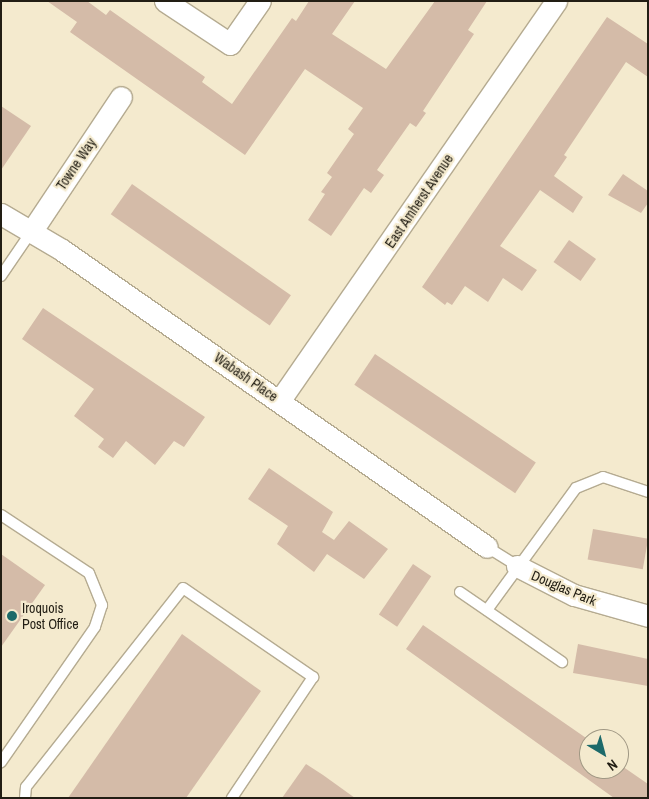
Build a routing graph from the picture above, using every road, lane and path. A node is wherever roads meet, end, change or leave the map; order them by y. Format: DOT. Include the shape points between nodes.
graph roads {
  1 [pos="165,1"];
  2 [pos="260,1"];
  3 [pos="556,1"];
  4 [pos="121,97"];
  5 [pos="1,214"];
  6 [pos="31,232"];
  7 [pos="1,276"];
  8 [pos="280,400"];
  9 [pos="648,492"];
  10 [pos="1,515"];
  11 [pos="487,547"];
  12 [pos="517,566"];
  13 [pos="460,592"];
  14 [pos="487,610"];
  15 [pos="648,616"];
  16 [pos="562,662"];
  17 [pos="1,762"];
  18 [pos="25,798"];
  19 [pos="232,798"];
  1 -- 2 [label="street" via="230,44"];
  3 -- 8 [label="street, East Amherst Avenue"];
  4 -- 6 [label="street, Towne Way"];
  5 -- 6 [label="street, Wabash Place"];
  6 -- 7 [label="lane"];
  6 -- 8 [label="street, Wabash Place"];
  8 -- 11 [label="street, Wabash Place"];
  9 -- 12 [label="lane" via="603,477 588,480 576,488"];
  10 -- 17 [label="lane" via="89,573 102,606 95,627"];
  11 -- 12 [label="lane, Douglas Park"];
  12 -- 14 [label="lane"];
  12 -- 15 [label="street, Douglas Park" via="574,595"];
  13 -- 14 [label="lane"];
  14 -- 16 [label="lane"];
  18 -- 19 [label="lane" via="26,787 183,588 313,677"];
}
